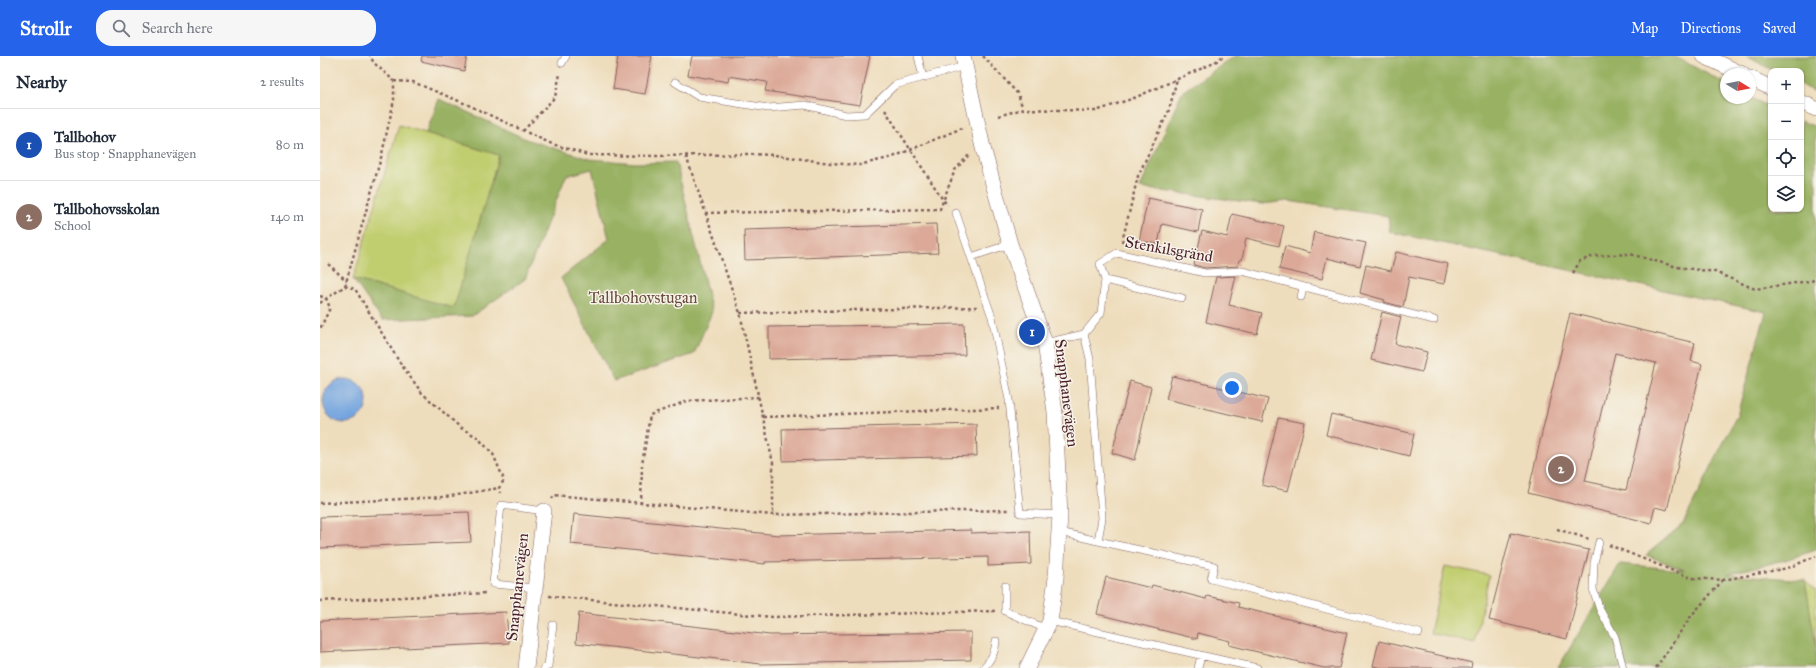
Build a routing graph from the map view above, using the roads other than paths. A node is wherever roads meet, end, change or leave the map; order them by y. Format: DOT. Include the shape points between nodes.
graph roads {
  1 [pos="566,56"];
  2 [pos="918,56"];
  3 [pos="1704,56"];
  4 [pos="964,61"];
  5 [pos="562,63"];
  6 [pos="1729,68"];
  7 [pos="923,78"];
  8 [pos="1756,81"];
  9 [pos="675,82"];
  10 [pos="1768,87"];
  11 [pos="1804,103"];
  12 [pos="1816,109"];
  13 [pos="956,213"];
  14 [pos="1010,244"];
  15 [pos="971,257"];
  16 [pos="1106,280"];
  17 [pos="1303,288"];
  18 [pos="1301,297"];
  19 [pos="1182,298"];
  20 [pos="1434,320"];
  21 [pos="1084,334"];
  22 [pos="1044,343"];
  23 [pos="544,511"];
  24 [pos="1060,515"];
  25 [pos="1060,532"];
  26 [pos="1098,540"];
  27 [pos="1599,542"];
  28 [pos="1005,586"];
  29 [pos="535,591"];
  30 [pos="553,625"];
  31 [pos="1048,625"];
  32 [pos="1419,633"];
  33 [pos="996,642"];
  34 [pos="1201,656"];
  35 [pos="526,668"];
  36 [pos="544,668"];
  37 [pos="983,668"];
  38 [pos="1027,668"];
  39 [pos="1198,668"];
  40 [pos="1257,668"];
  41 [pos="1623,668"];
  1 -- 5 [label="lane"];
  2 -- 7 [label="lane"];
  3 -- 6 [label="street"];
  4 -- 7 [label="lane"];
  4 -- 14 [label="street, Snapphanevägen" via="983,148"];
  7 -- 9 [label="lane" via="895,85 865,114 846,115 805,105 768,108 699,97"];
  8 -- 10 [label="street"];
  11 -- 12 [label="street"];
  13 -- 15 [label="lane"];
  14 -- 15 [label="lane"];
  14 -- 22 [label="street, Snapphanevägen"];
  15 -- 24 [label="lane" via="992,317 1009,407 1020,513"];
  16 -- 17 [label="lane, Stenkilsgränd" via="1100,264 1120,253 1204,273 1242,271"];
  16 -- 19 [label="lane"];
  16 -- 21 [label="lane, Stenkilsgränd" via="1101,313"];
  17 -- 18 [label="lane"];
  17 -- 20 [label="lane, Stenkilsgränd"];
  21 -- 22 [label="lane"];
  21 -- 26 [label="lane" via="1090,359 1102,518"];
  22 -- 24 [label="street, Snapphanevägen" via="1055,412"];
  23 -- 29 [label="street, Snapphanevägen"];
  23 -- 29 [label="lane" via="501,505 493,584"];
  24 -- 25 [label="street, Snapphanevägen"];
  25 -- 26 [label="lane"];
  25 -- 31 [label="street, Snapphanevägen"];
  26 -- 32 [label="lane" via="1214,566 1211,579"];
  27 -- 41 [label="lane" via="1594,563 1593,589 1600,610 1615,637"];
  28 -- 31 [label="lane" via="1005,611"];
  29 -- 35 [label="street, Snapphanevägen"];
  30 -- 36 [label="lane" via="548,666"];
  31 -- 34 [label="lane"];
  31 -- 38 [label="street, Snapphanevägen"];
  33 -- 37 [label="lane" via="990,661"];
  34 -- 39 [label="lane"];
  34 -- 40 [label="lane"];
}
